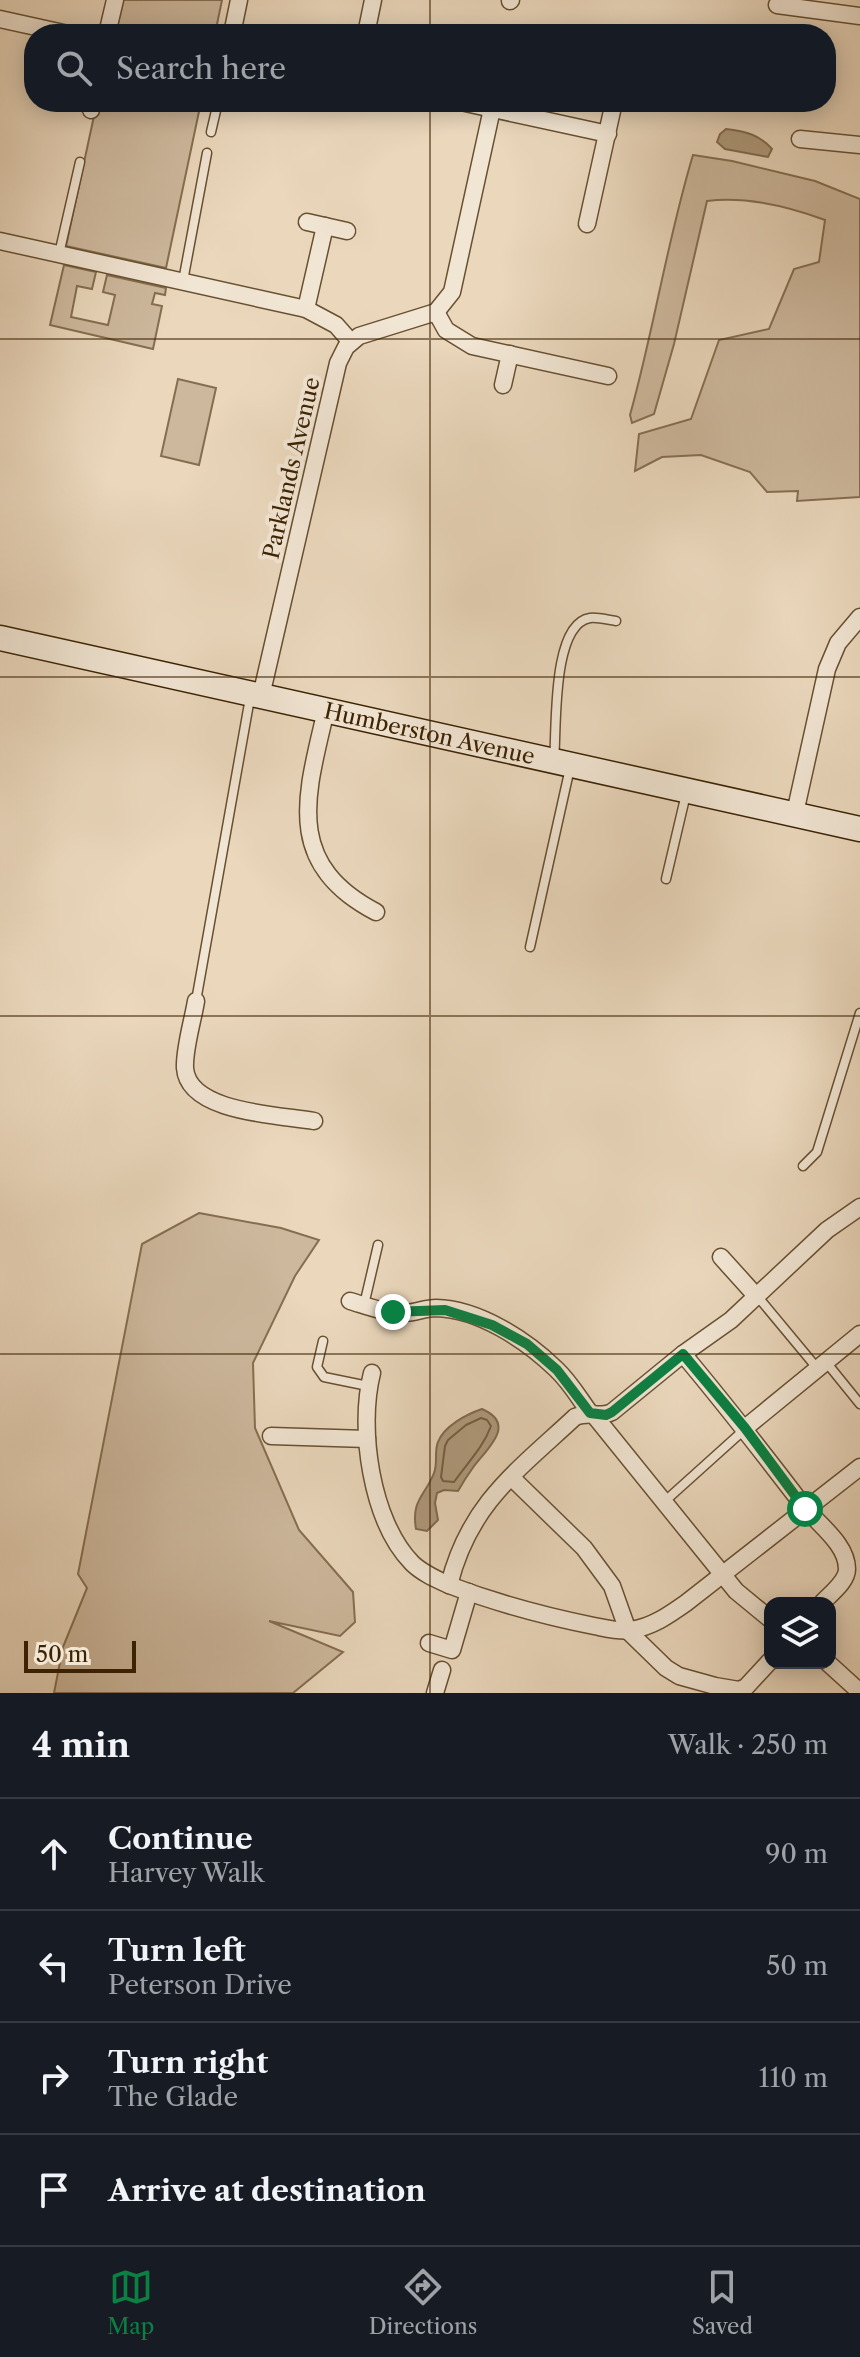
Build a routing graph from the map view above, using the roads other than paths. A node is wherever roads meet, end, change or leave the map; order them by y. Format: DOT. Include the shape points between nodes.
graph roads {
  1 [pos="115,0"];
  2 [pos="239,0"];
  3 [pos="373,0"];
  4 [pos="777,5"];
  5 [pos="860,16"];
  6 [pos="0,19"];
  7 [pos="24,24"];
  8 [pos="109,24"];
  9 [pos="234,24"];
  10 [pos="368,24"];
  11 [pos="216,112"];
  12 [pos="491,112"];
  13 [pos="506,112"];
  14 [pos="612,112"];
  15 [pos="211,132"];
  16 [pos="608,134"];
  17 [pos="800,139"];
  18 [pos="860,145"];
  19 [pos="207,153"];
  20 [pos="80,162"];
  21 [pos="307,222"];
  22 [pos="586,224"];
  23 [pos="325,226"];
  24 [pos="347,231"];
  25 [pos="0,241"];
  26 [pos="59,254"];
  27 [pos="183,281"];
  28 [pos="306,309"];
  29 [pos="436,312"];
  30 [pos="351,342"];
  31 [pos="510,354"];
  32 [pos="608,376"];
  33 [pos="503,385"];
  34 [pos="860,617"];
  35 [pos="616,621"];
  36 [pos="0,638"];
  37 [pos="256,695"];
  38 [pos="326,710"];
  39 [pos="563,762"];
  40 [pos="687,790"];
  41 [pos="795,813"];
  42 [pos="860,829"];
  43 [pos="666,879"];
  44 [pos="376,912"];
  45 [pos="530,947"];
  46 [pos="196,1001"];
  47 [pos="860,1013"];
  48 [pos="314,1121"];
  49 [pos="803,1166"];
  50 [pos="860,1207"];
  51 [pos="378,1245"];
  52 [pos="721,1257"];
  53 [pos="757,1297"];
  54 [pos="357,1303"];
  55 [pos="860,1334"];
  56 [pos="323,1341"];
  57 [pos="683,1354"];
  58 [pos="821,1365"];
  59 [pos="370,1379"];
  60 [pos="860,1404"];
  61 [pos="592,1413"];
  62 [pos="745,1428"];
  63 [pos="271,1436"];
  64 [pos="367,1439"];
  65 [pos="860,1467"];
  66 [pos="511,1477"];
  67 [pos="664,1502"];
  68 [pos="805,1509"];
  69 [pos="722,1575"];
  70 [pos="449,1585"];
  71 [pos="469,1592"];
  72 [pos="828,1597"];
  73 [pos="764,1614"];
  74 [pos="628,1631"];
  75 [pos="429,1643"];
  76 [pos="764,1668"];
  77 [pos="835,1669"];
  78 [pos="442,1670"];
  79 [pos="860,1692"];
  80 [pos="435,1693"];
  1 -- 8 [label="street"];
  2 -- 9 [label="street"];
  3 -- 10 [label="street"];
  4 -- 5 [label="street"];
  6 -- 7 [label="street"];
  11 -- 15 [label="lane"];
  12 -- 29 [label="street" via="452,292"];
  13 -- 16 [label="street"];
  14 -- 16 [label="street"];
  16 -- 22 [label="street"];
  17 -- 18 [label="street"];
  19 -- 27 [label="lane"];
  20 -- 26 [label="lane"];
  21 -- 23 [label="street"];
  23 -- 24 [label="street"];
  23 -- 28 [label="street"];
  25 -- 26 [label="street"];
  26 -- 27 [label="street"];
  27 -- 28 [label="street"];
  28 -- 30 [label="street" via="336,325"];
  29 -- 30 [label="street"];
  29 -- 31 [label="street" via="457,339"];
  30 -- 37 [label="street, Parklands Avenue" via="338,363"];
  31 -- 32 [label="street"];
  31 -- 33 [label="street"];
  34 -- 41 [label="street" via="838,643 827,669"];
  35 -- 39 [label="lane" via="590,618 580,623 566,649 557,685"];
  36 -- 37 [label="main road, Humberston Avenue"];
  37 -- 38 [label="main road, Humberston Avenue"];
  37 -- 46 [label="lane"];
  38 -- 39 [label="main road, Humberston Avenue"];
  38 -- 44 [label="street" via="306,799 309,830 328,873"];
  39 -- 40 [label="main road, Humberston Avenue"];
  39 -- 45 [label="lane"];
  40 -- 41 [label="main road, Humberston Avenue"];
  40 -- 43 [label="lane"];
  41 -- 42 [label="main road, Humberston Avenue"];
  46 -- 48 [label="street" via="185,1069 193,1089 218,1105"];
  47 -- 49 [label="lane" via="817,1152"];
  50 -- 53 [label="street" via="827,1230"];
  51 -- 54 [label="lane"];
  52 -- 53 [label="street"];
  53 -- 57 [label="street"];
  53 -- 58 [label="lane"];
  54 -- 61 [label="street" via="402,1313 445,1310 492,1325 527,1344 557,1370"];
  55 -- 58 [label="street"];
  56 -- 59 [label="lane" via="317,1367 324,1377"];
  57 -- 61 [label="street" via="612,1412"];
  57 -- 62 [label="street"];
  58 -- 60 [label="lane"];
  58 -- 62 [label="street"];
  59 -- 64 [label="street"];
  61 -- 66 [label="street" via="575,1417"];
  61 -- 67 [label="street"];
  62 -- 67 [label="lane"];
  62 -- 68 [label="street"];
  63 -- 64 [label="street"];
  64 -- 70 [label="street" via="380,1506 395,1540 411,1562"];
  65 -- 68 [label="street"];
  66 -- 70 [label="street" via="470,1527"];
  66 -- 74 [label="street" via="596,1563 612,1586"];
  67 -- 69 [label="street"];
  68 -- 69 [label="street"];
  68 -- 72 [label="street" via="834,1540 847,1565 847,1574"];
  69 -- 73 [label="street"];
  69 -- 74 [label="street" via="666,1616"];
  70 -- 71 [label="street"];
  71 -- 74 [label="street"];
  71 -- 75 [label="street" via="452,1650"];
  74 -- 76 [label="street" via="674,1674 731,1690 746,1687"];
  77 -- 79 [label="street"];
  78 -- 80 [label="street"];
}
